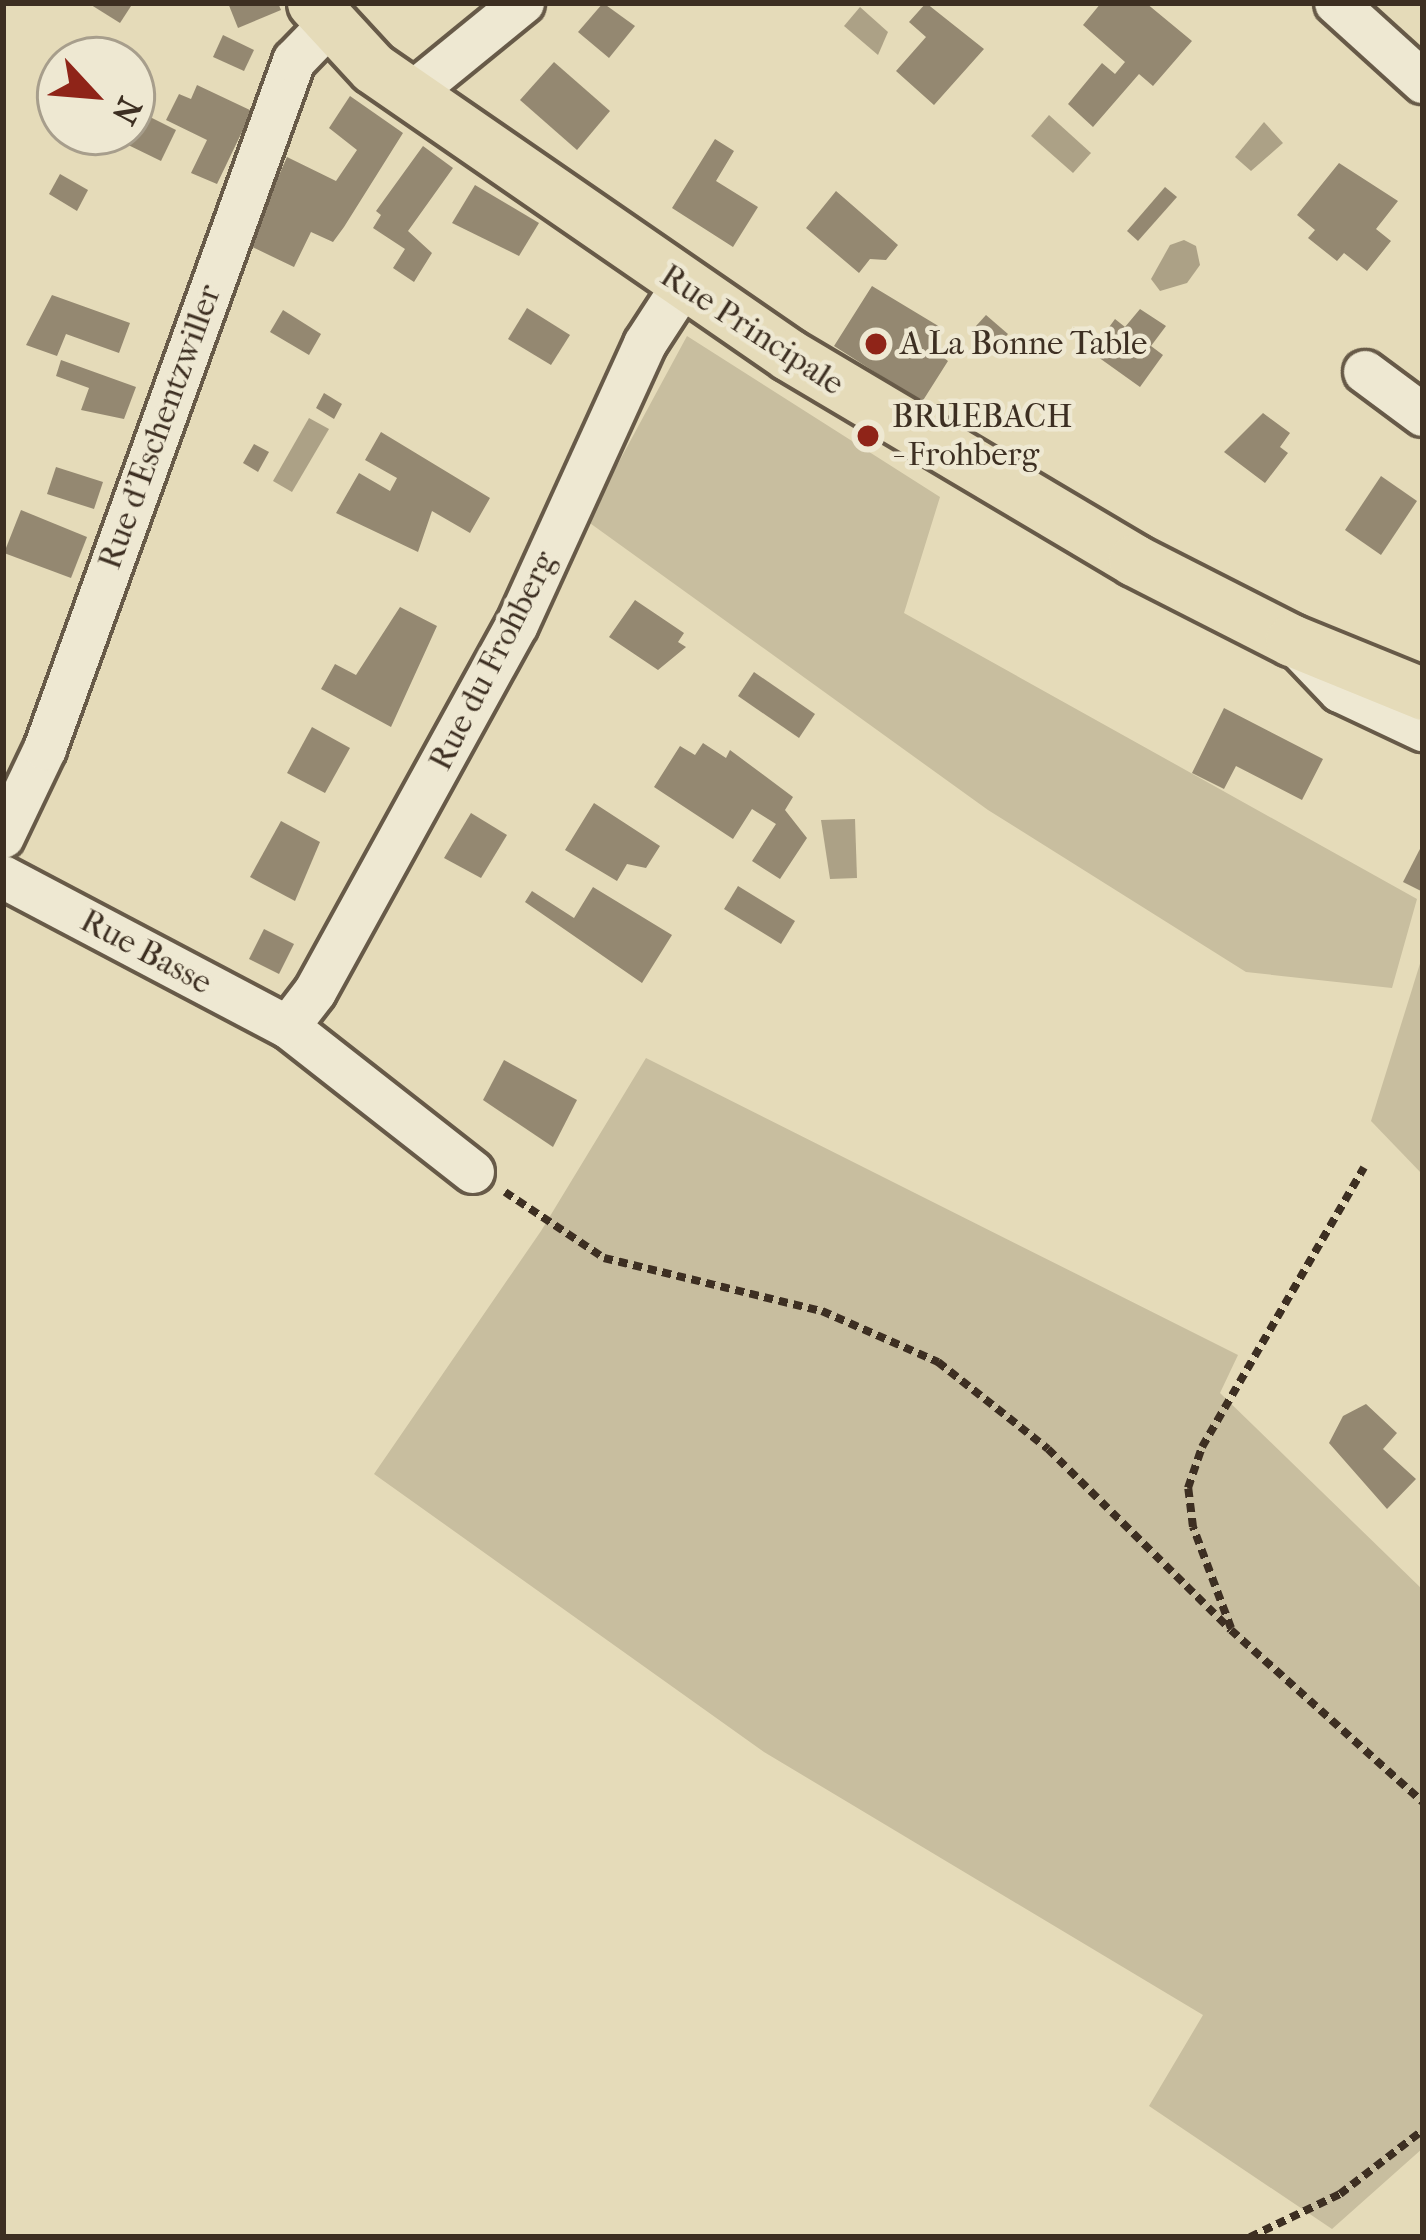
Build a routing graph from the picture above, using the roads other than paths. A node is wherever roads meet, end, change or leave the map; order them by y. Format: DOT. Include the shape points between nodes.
graph roads {
  1 [pos="523,3"];
  2 [pos="1336,3"];
  3 [pos="321,14"];
  4 [pos="1423,82"];
  5 [pos="410,95"];
  6 [pos="682,286"];
  7 [pos="1365,372"];
  8 [pos="1423,415"];
  9 [pos="1291,640"];
  10 [pos="1423,694"];
  11 [pos="1423,730"];
  12 [pos="3,836"];
  13 [pos="3,877"];
  14 [pos="288,1027"];
  15 [pos="473,1172"];
  1 -- 5 [label="street"];
  2 -- 4 [label="street"];
  3 -- 5 [label="main road, Rue Principale"];
  3 -- 12 [label="street, Rue d'Eschentzwiller" via="294,61 45,749"];
  5 -- 6 [label="main road, Rue Principale"];
  6 -- 9 [label="main road, Rue Principale" via="1014,494"];
  6 -- 14 [label="street, Rue du Frohberg" via="645,344 517,625 315,992"];
  7 -- 8 [label="street"];
  9 -- 10 [label="main road, Rue Principale"];
  9 -- 11 [label="street" via="1340,691"];
  13 -- 14 [label="street, Rue Basse"];
  14 -- 15 [label="street, Rue Basse"];
}
